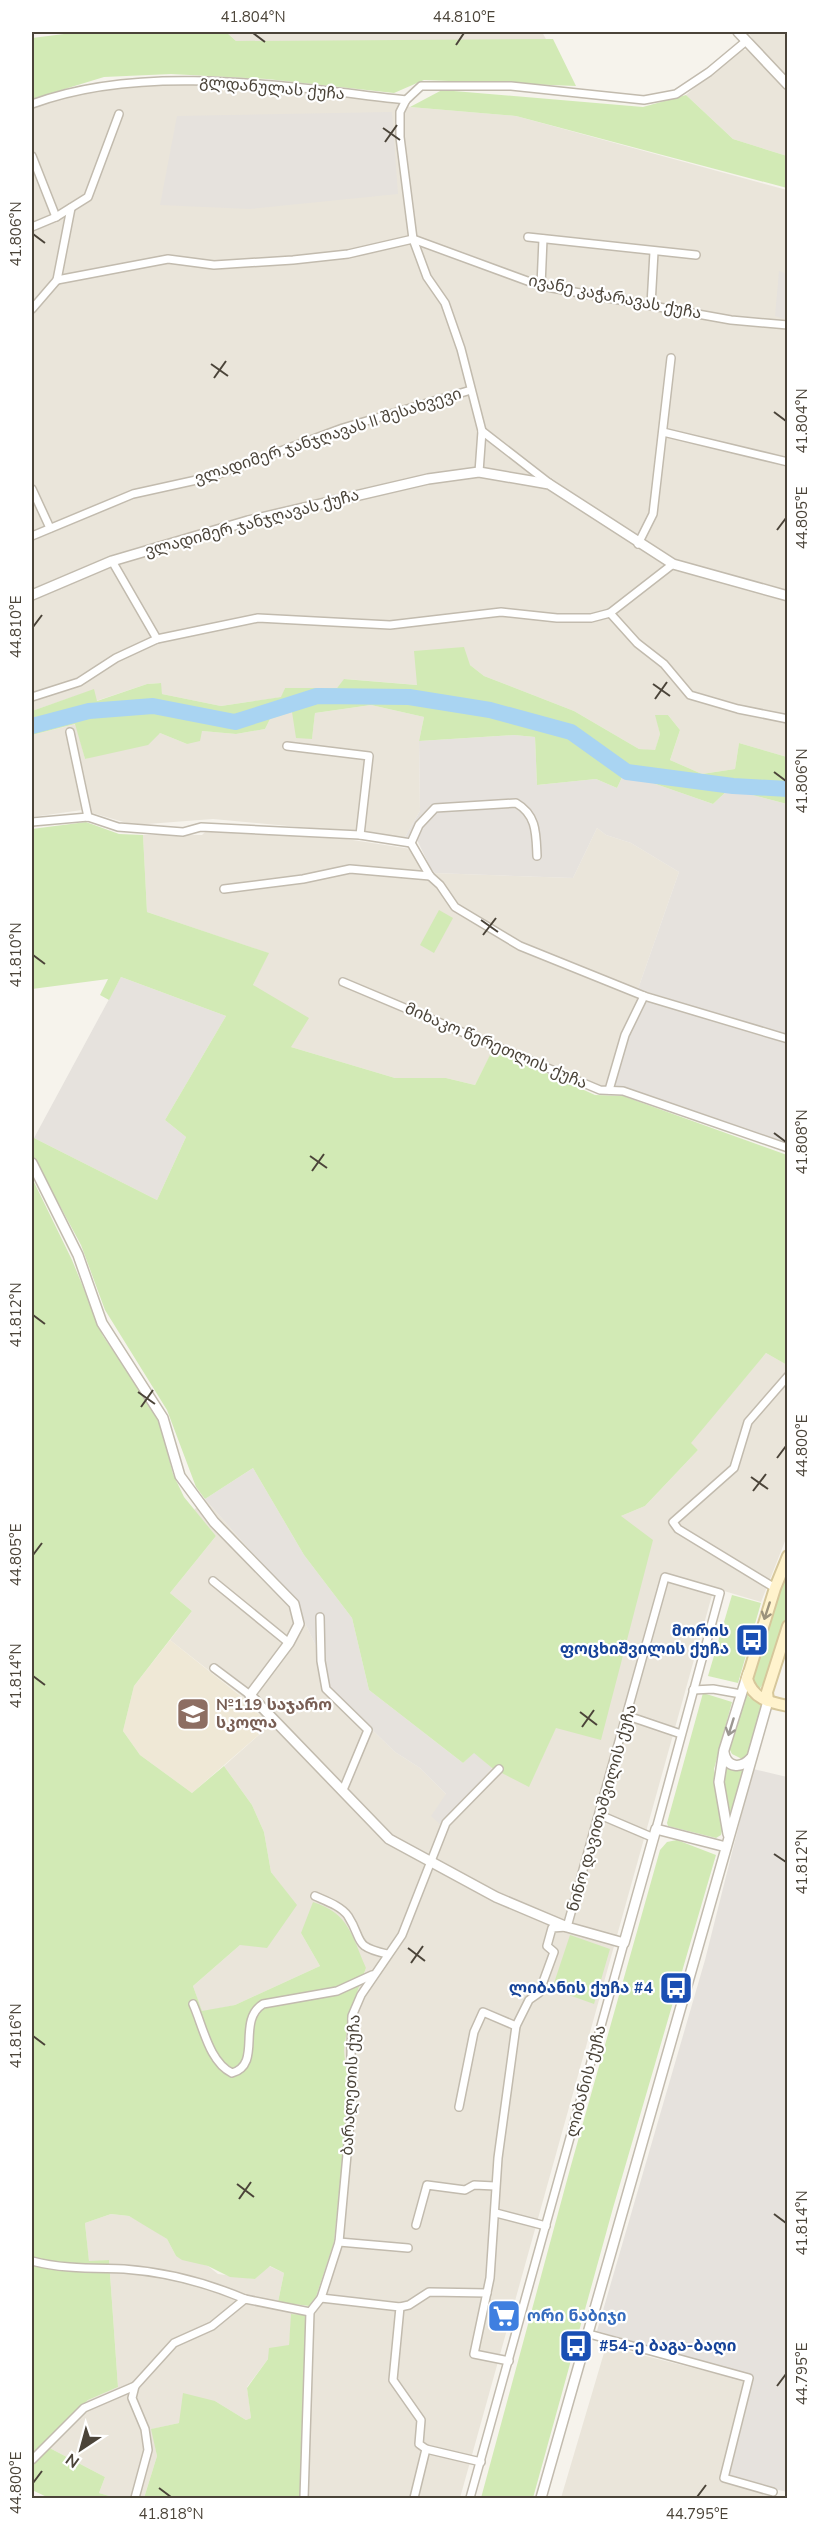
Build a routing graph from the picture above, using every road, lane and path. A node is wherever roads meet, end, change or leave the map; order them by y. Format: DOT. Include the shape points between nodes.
graph roads {
  1 [pos="738,32"];
  2 [pos="745,42"];
  3 [pos="788,84"];
  4 [pos="406,100"];
  5 [pos="32,104"];
  6 [pos="118,114"];
  7 [pos="32,156"];
  8 [pos="71,208"];
  9 [pos="57,217"];
  10 [pos="32,226"];
  11 [pos="528,237"];
  12 [pos="413,239"];
  13 [pos="543,239"];
  14 [pos="654,252"];
  15 [pos="696,255"];
  16 [pos="57,280"];
  17 [pos="541,286"];
  18 [pos="651,305"];
  19 [pos="32,309"];
  20 [pos="788,325"];
  21 [pos="671,358"];
  22 [pos="471,390"];
  23 [pos="482,431"];
  24 [pos="663,432"];
  25 [pos="788,462"];
  26 [pos="479,472"];
  27 [pos="549,484"];
  28 [pos="32,489"];
  29 [pos="50,528"];
  30 [pos="32,536"];
  31 [pos="638,544"];
  32 [pos="112,561"];
  33 [pos="673,564"];
  34 [pos="32,595"];
  35 [pos="786,598"];
  36 [pos="610,614"];
  37 [pos="157,639"];
  38 [pos="32,697"];
  39 [pos="788,719"];
  40 [pos="70,732"];
  41 [pos="287,746"];
  42 [pos="88,817"];
  43 [pos="32,822"];
  44 [pos="360,834"];
  45 [pos="411,843"];
  46 [pos="537,856"];
  47 [pos="430,876"];
  48 [pos="224,889"];
  49 [pos="343,982"];
  50 [pos="644,996"];
  51 [pos="788,1039"];
  52 [pos="609,1090"];
  53 [pos="788,1148"];
  54 [pos="32,1163"];
  55 [pos="788,1376"];
  56 [pos="788,1556"];
  57 [pos="213,1581"];
  58 [pos="775,1588"];
  59 [pos="720,1593"];
  60 [pos="320,1617"];
  61 [pos="788,1626"];
  62 [pos="289,1643"];
  63 [pos="214,1668"];
  64 [pos="748,1671"];
  65 [pos="693,1690"];
  66 [pos="741,1694"];
  67 [pos="250,1695"];
  68 [pos="768,1701"];
  69 [pos="788,1706"];
  70 [pos="628,1716"];
  71 [pos="681,1734"];
  72 [pos="724,1750"];
  73 [pos="752,1758"];
  74 [pos="499,1769"];
  75 [pos="343,1790"];
  76 [pos="600,1815"];
  77 [pos="655,1833"];
  78 [pos="727,1842"];
  79 [pos="430,1863"];
  80 [pos="315,1896"];
  81 [pos="567,1927"];
  82 [pos="624,1943"];
  83 [pos="387,1954"];
  84 [pos="374,1973"];
  85 [pos="193,2004"];
  86 [pos="516,2026"];
  87 [pos="459,2107"];
  88 [pos="495,2186"];
  89 [pos="496,2213"];
  90 [pos="416,2225"];
  91 [pos="546,2226"];
  92 [pos="339,2242"];
  93 [pos="408,2248"];
  94 [pos="32,2261"];
  95 [pos="487,2292"];
  96 [pos="321,2298"];
  97 [pos="246,2299"];
  98 [pos="400,2307"];
  99 [pos="310,2312"];
  100 [pos="589,2334"];
  101 [pos="509,2361"];
  102 [pos="135,2386"];
  103 [pos="426,2449"];
  104 [pos="32,2460"];
  105 [pos="481,2462"];
  106 [pos="773,2492"];
  107 [pos="135,2499"];
  108 [pos="304,2499"];
  109 [pos="414,2499"];
  110 [pos="471,2499"];
  111 [pos="541,2499"];
  1 -- 2 [label="street"];
  2 -- 3 [label="street"];
  2 -- 4 [label="street" via="676,94 644,100 511,86 421,86"];
  4 -- 5 [label="street, გლდანულას ქუჩა" via="240,82 187,81 92,86"];
  4 -- 12 [label="street" via="400,112 400,137"];
  6 -- 8 [label="street" via="88,197"];
  7 -- 9 [label="street"];
  8 -- 9 [label="street"];
  8 -- 16 [label="street"];
  9 -- 10 [label="street"];
  11 -- 13 [label="street"];
  12 -- 16 [label="street" via="348,254 293,260 214,265 168,259"];
  12 -- 17 [label="street, ივანე კაჭარავას ქუჩა"];
  12 -- 22 [label="street" via="427,277 445,303"];
  13 -- 14 [label="street"];
  13 -- 17 [label="street"];
  14 -- 15 [label="street"];
  14 -- 18 [label="street"];
  16 -- 19 [label="street"];
  17 -- 18 [label="street, ივანე კაჭარავას ქუჩა"];
  18 -- 20 [label="street, ივანე კაჭარავას ქუჩა" via="731,320"];
  21 -- 24 [label="street"];
  22 -- 23 [label="street"];
  22 -- 29 [label="street, ვლადიმერ ჯანჯღავას II შესახვევი" via="343,428 210,477 133,494"];
  23 -- 26 [label="street"];
  23 -- 27 [label="street, ვლადიმერ ჯანჯღავას ქუჩა"];
  24 -- 25 [label="street"];
  24 -- 31 [label="street" via="653,514"];
  26 -- 27 [label="street, ვლადიმერ ჯანჯღავას ქუჩა"];
  26 -- 32 [label="street, ვლადიმერ ჯანჯღავას ქუჩა" via="428,479 248,521"];
  27 -- 31 [label="street, ვლადიმერ ჯანჯღავას ქუჩა"];
  28 -- 29 [label="street"];
  29 -- 30 [label="street, ვლადიმერ ჯანჯღავას II შესახვევი"];
  31 -- 33 [label="street, ვლადიმერ ჯანჯღავას ქუჩა"];
  32 -- 34 [label="street, ვლადიმერ ჯანჯღავას ქუჩა"];
  32 -- 37 [label="street"];
  33 -- 35 [label="street, ვლადიმერ ჯანჯღავას ქუჩა"];
  33 -- 36 [label="street"];
  36 -- 37 [label="street" via="557,618 501,612 390,625 258,618"];
  36 -- 39 [label="street" via="664,664 690,695"];
  37 -- 38 [label="street" via="116,658 79,682"];
  40 -- 42 [label="street"];
  41 -- 44 [label="street" via="369,756"];
  42 -- 43 [label="street"];
  42 -- 44 [label="street" via="118,827 183,832 201,827"];
  44 -- 45 [label="street"];
  45 -- 46 [label="street" via="419,825 435,808 516,803 527,809 536,825"];
  45 -- 47 [label="street"];
  47 -- 48 [label="street" via="351,869"];
  47 -- 50 [label="street" via="455,906 489,929"];
  49 -- 52 [label="street, მიხაკო წერეთლის ქუჩა" via="600,1090"];
  50 -- 51 [label="street"];
  50 -- 52 [label="street" via="625,1035"];
  52 -- 53 [label="street, მიხაკო წერეთლის ქუჩა" via="622,1091"];
  54 -- 62 [label="street" via="78,1256 102,1323 163,1418 180,1476 214,1522 294,1604 299,1624"];
  55 -- 58 [label="street" via="748,1422 734,1468 673,1522 678,1529"];
  56 -- 58 [label="main road"];
  57 -- 62 [label="street"];
  58 -- 64 [label="main road, one-way"];
  59 -- 65 [label="street, ლიბანის ქუჩა"];
  59 -- 70 [label="street, ნინო დავითაშვილის ქუჩა" via="665,1577"];
  60 -- 75 [label="street" via="321,1661 327,1689 368,1730"];
  61 -- 68 [label="main road" via="767,1692"];
  62 -- 67 [label="street"];
  63 -- 67 [label="street"];
  64 -- 66 [label="street"];
  64 -- 68 [label="main road" via="749,1687"];
  65 -- 66 [label="street"];
  65 -- 71 [label="street, ლიბანის ქუჩა"];
  66 -- 72 [label="street, one-way"];
  67 -- 75 [label="street"];
  68 -- 69 [label="main road"];
  68 -- 73 [label="street"];
  70 -- 71 [label="street"];
  70 -- 76 [label="street, ნინო დავითაშვილის ქუჩა"];
  71 -- 77 [label="street, ლიბანის ქუჩა"];
  72 -- 73 [label="street" via="724,1757 734,1766"];
  72 -- 78 [label="street" via="719,1782"];
  73 -- 78 [label="street"];
  74 -- 79 [label="street, ბარალეთის ქუჩა" via="446,1823"];
  75 -- 79 [label="street" via="389,1839"];
  76 -- 77 [label="street"];
  76 -- 81 [label="street, ნინო დავითაშვილის ქუჩა"];
  77 -- 78 [label="street"];
  77 -- 82 [label="street, ლიბანის ქუჩა"];
  78 -- 100 [label="street"];
  79 -- 81 [label="street"];
  79 -- 83 [label="street, ბარალეთის ქუჩა" via="402,1935"];
  80 -- 83 [label="street" via="348,1915 366,1950"];
  81 -- 82 [label="street"];
  81 -- 86 [label="street, ნინო დავითაშვილის ქუჩა" via="552,1928 547,1946 554,1952 541,1987 529,2000"];
  82 -- 91 [label="street, ლიბანის ქუჩა"];
  83 -- 84 [label="street, ბარალეთის ქუჩა"];
  84 -- 85 [label="street" via="337,1991 262,2004 255,2009 249,2025 248,2063 232,2073 221,2068 215,2058"];
  84 -- 92 [label="street, ბარალეთის ქუჩა" via="352,2016 352,2107"];
  86 -- 87 [label="street" via="483,2012 474,2032"];
  86 -- 88 [label="street, ნინო დავითაშვილის ქუჩა"];
  88 -- 89 [label="street, ნინო დავითაშვილის ქუჩა"];
  88 -- 90 [label="street" via="474,2184 465,2190 427,2186"];
  89 -- 91 [label="street"];
  89 -- 95 [label="street, ნინო დავითაშვილის ქუჩა"];
  91 -- 101 [label="street, ლიბანის ქუჩა"];
  92 -- 93 [label="street"];
  92 -- 96 [label="street, ბარალეთის ქუჩა"];
  94 -- 97 [label="street" via="176,2277 212,2285"];
  95 -- 98 [label="street" via="429,2292"];
  95 -- 101 [label="street, ნინო დავითაშვილის ქუჩა" via="474,2354"];
  96 -- 98 [label="street"];
  96 -- 99 [label="street, ბარალეთის ქუჩა"];
  97 -- 99 [label="street"];
  97 -- 102 [label="street" via="212,2326 174,2343"];
  98 -- 103 [label="street" via="393,2380 421,2420 419,2444"];
  99 -- 108 [label="street"];
  100 -- 106 [label="street" via="749,2378 724,2478"];
  100 -- 111 [label="street"];
  101 -- 105 [label="street, ლიბანის ქუჩა"];
  102 -- 104 [label="street" via="84,2408"];
  102 -- 107 [label="street" via="132,2398 145,2429 148,2450"];
  103 -- 105 [label="street"];
  103 -- 109 [label="street"];
  105 -- 110 [label="street, ლიბანის ქუჩა"];
}
